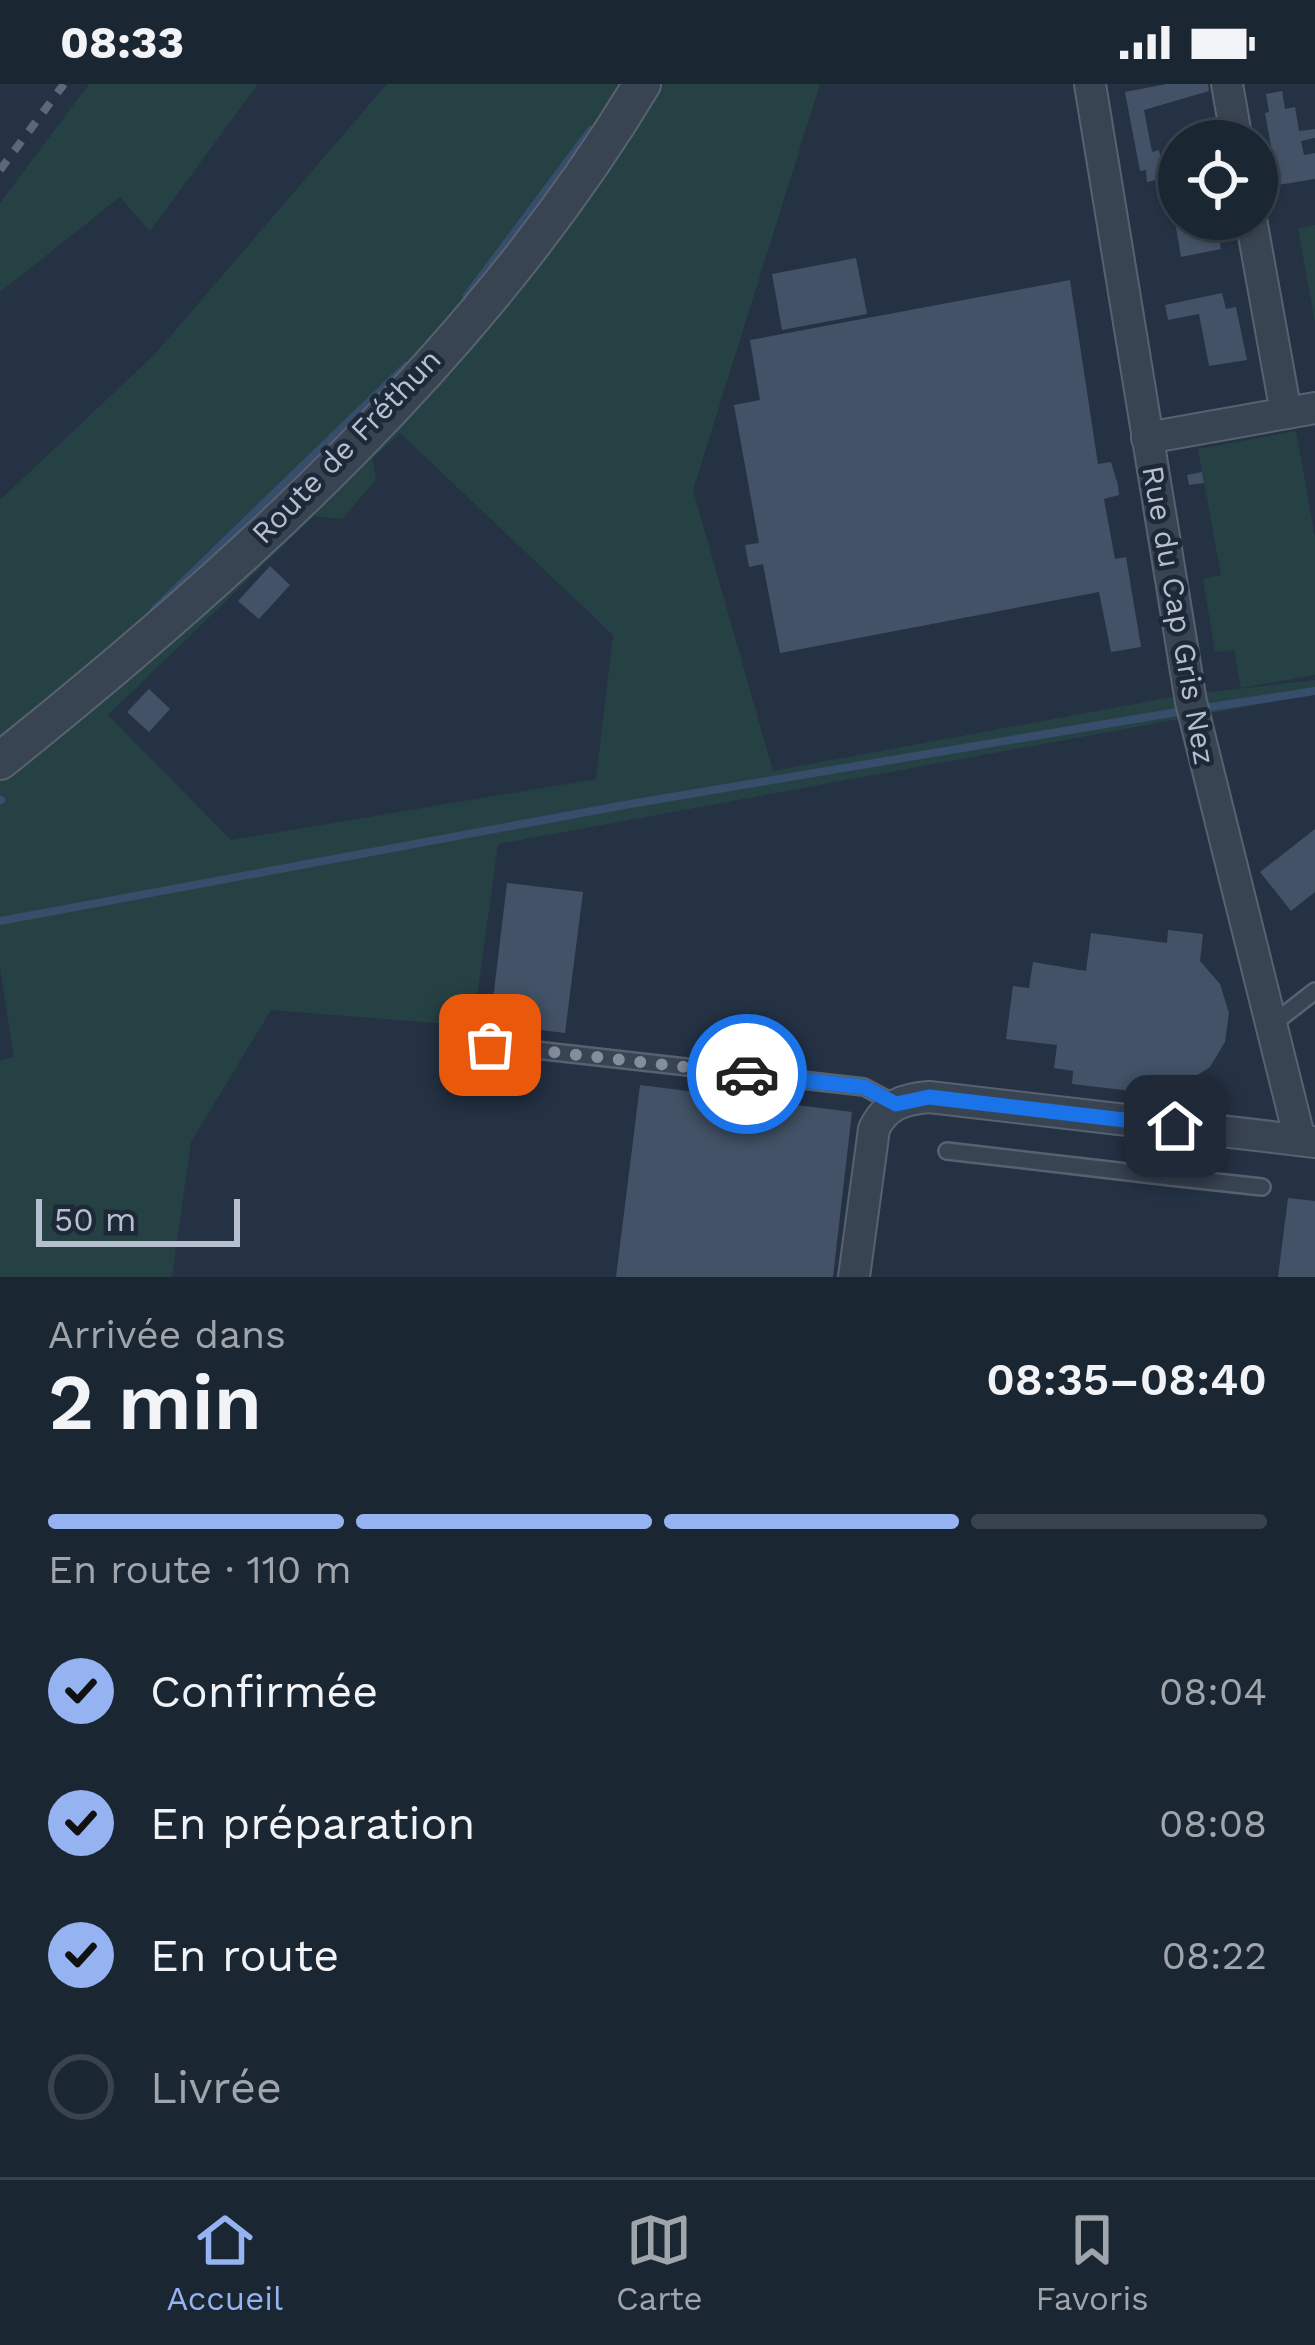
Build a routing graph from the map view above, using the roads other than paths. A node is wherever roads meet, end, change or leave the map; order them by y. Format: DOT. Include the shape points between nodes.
graph roads {
  1 [pos="642,84"];
  2 [pos="1090,84"];
  3 [pos="1227,84"];
  4 [pos="1233,120"];
  5 [pos="1256,240"];
  6 [pos="1300,411"];
  7 [pos="1147,438"];
  8 [pos="0,761"];
  9 [pos="1315,992"];
  10 [pos="1270,1027"];
  11 [pos="490,1045"];
  12 [pos="896,1104"];
  13 [pos="1175,1126"];
  14 [pos="1307,1141"];
  15 [pos="947,1151"];
  16 [pos="1170,1177"];
  17 [pos="1262,1187"];
  18 [pos="854,1277"];
  1 -- 8 [label="street, Route de Fréthun" via="521,252 398,397 179,612"];
  2 -- 7 [label="street, Rue du Cap Gris Nez"];
  3 -- 4 [label="street"];
  5 -- 6 [label="street"];
  6 -- 7 [label="street"];
  7 -- 10 [label="street, Rue du Cap Gris Nez" via="1201,750"];
  9 -- 10 [label="lane"];
  10 -- 14 [label="street, Rue du Cap Gris Nez"];
  11 -- 12 [label="lane" via="864,1087"];
  12 -- 13 [label="street" via="929,1097"];
  12 -- 18 [label="street" via="874,1130"];
  13 -- 14 [label="street"];
  13 -- 16 [label="lane"];
  15 -- 16 [label="lane"];
  16 -- 17 [label="lane"];
}
